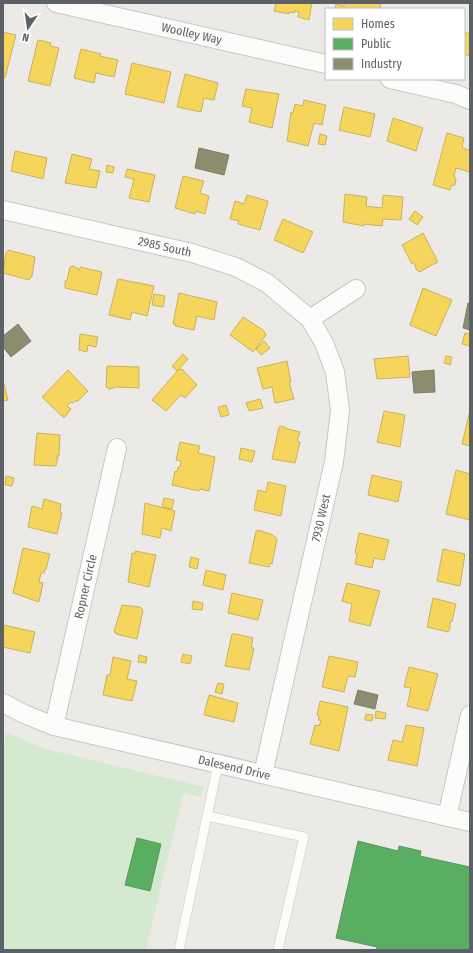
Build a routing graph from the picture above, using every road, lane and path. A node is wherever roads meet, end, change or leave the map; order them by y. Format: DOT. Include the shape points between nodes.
graph roads {
  1 [pos="56,3"];
  2 [pos="325,64"];
  3 [pos="394,80"];
  4 [pos="470,100"];
  5 [pos="3,210"];
  6 [pos="356,289"];
  7 [pos="310,319"];
  8 [pos="117,448"];
  9 [pos="3,703"];
  10 [pos="470,715"];
  11 [pos="54,726"];
  12 [pos="218,764"];
  13 [pos="263,774"];
  14 [pos="207,816"];
  15 [pos="447,817"];
  16 [pos="470,822"];
  17 [pos="179,950"];
  18 [pos="278,950"];
  1 -- 2 [label="street, Woolley Way"];
  3 -- 4 [label="street" via="456,94"];
  5 -- 7 [label="street, 2985 South" via="192,253 236,267 267,283"];
  6 -- 7 [label="street"];
  7 -- 13 [label="street, 7930 West" via="324,343 335,372 340,410 334,462"];
  8 -- 11 [label="street, Ropner Circle"];
  9 -- 11 [label="street, Dalesend Drive"];
  10 -- 15 [label="street"];
  11 -- 12 [label="street, Dalesend Drive"];
  12 -- 13 [label="street, Dalesend Drive"];
  12 -- 14 [label="lane"];
  13 -- 15 [label="street, Dalesend Drive"];
  14 -- 17 [label="lane"];
  14 -- 18 [label="lane" via="304,837"];
  15 -- 16 [label="street, Dalesend Drive"];
}
